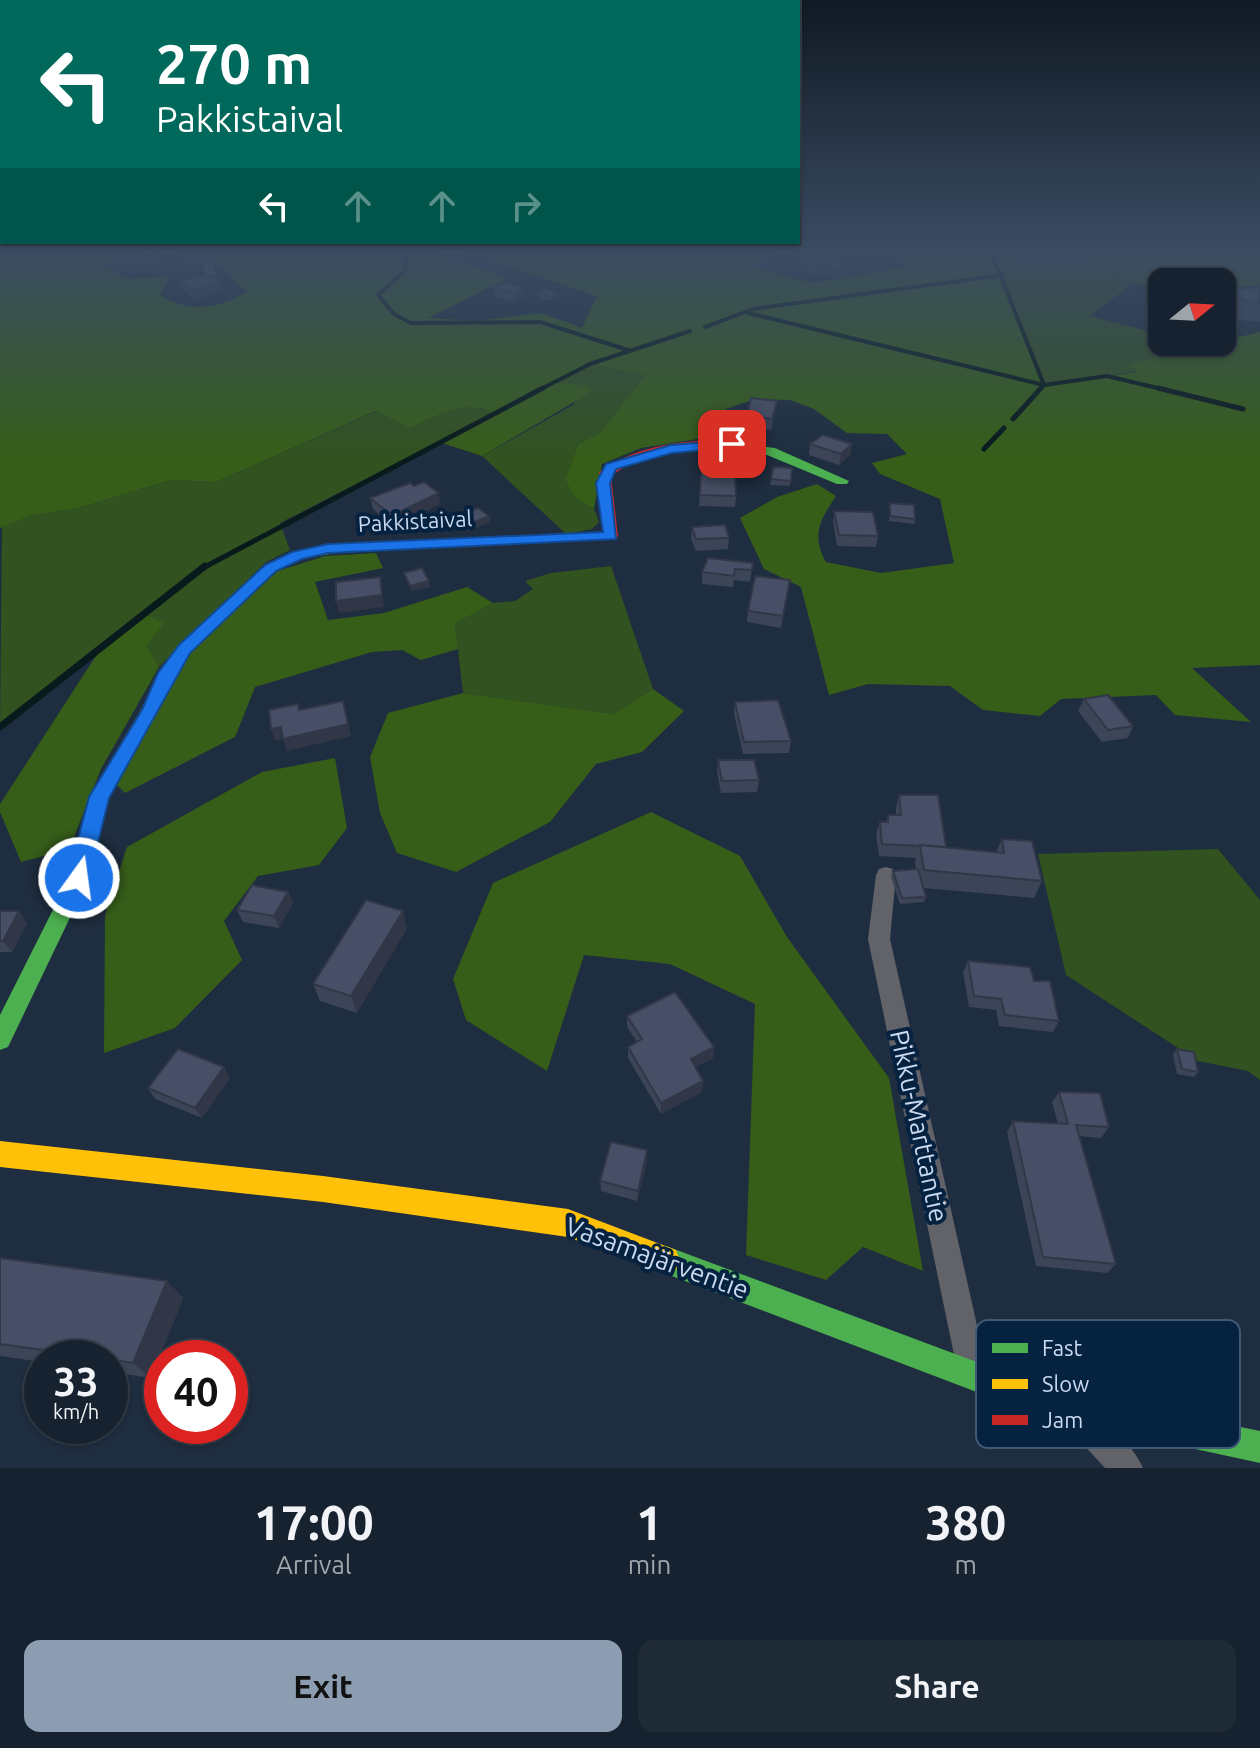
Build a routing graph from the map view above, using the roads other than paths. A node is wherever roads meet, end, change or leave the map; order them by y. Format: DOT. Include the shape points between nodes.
graph roads {
  1 [pos="842,481"];
  2 [pos="886,875"];
  3 [pos="0,1039"];
  4 [pos="0,1154"];
  5 [pos="974,1376"];
  6 [pos="1240,1443"];
  7 [pos="1260,1447"];
  8 [pos="1108,1448"];
  9 [pos="1127,1468"];
  1 -- 3 [label="street, Pakkistaival" via="762,448 732,444 671,449 618,462 604,475 611,536 328,549 270,568 184,649 167,673 99,797 79,878"];
  2 -- 5 [label="street, Pikku-Marttantie" via="879,939"];
  4 -- 5 [label="street, Vasamajärventie" via="323,1189 568,1223"];
  6 -- 7 [label="street"];
  8 -- 9 [label="street, Vasamajärventie"];
}
